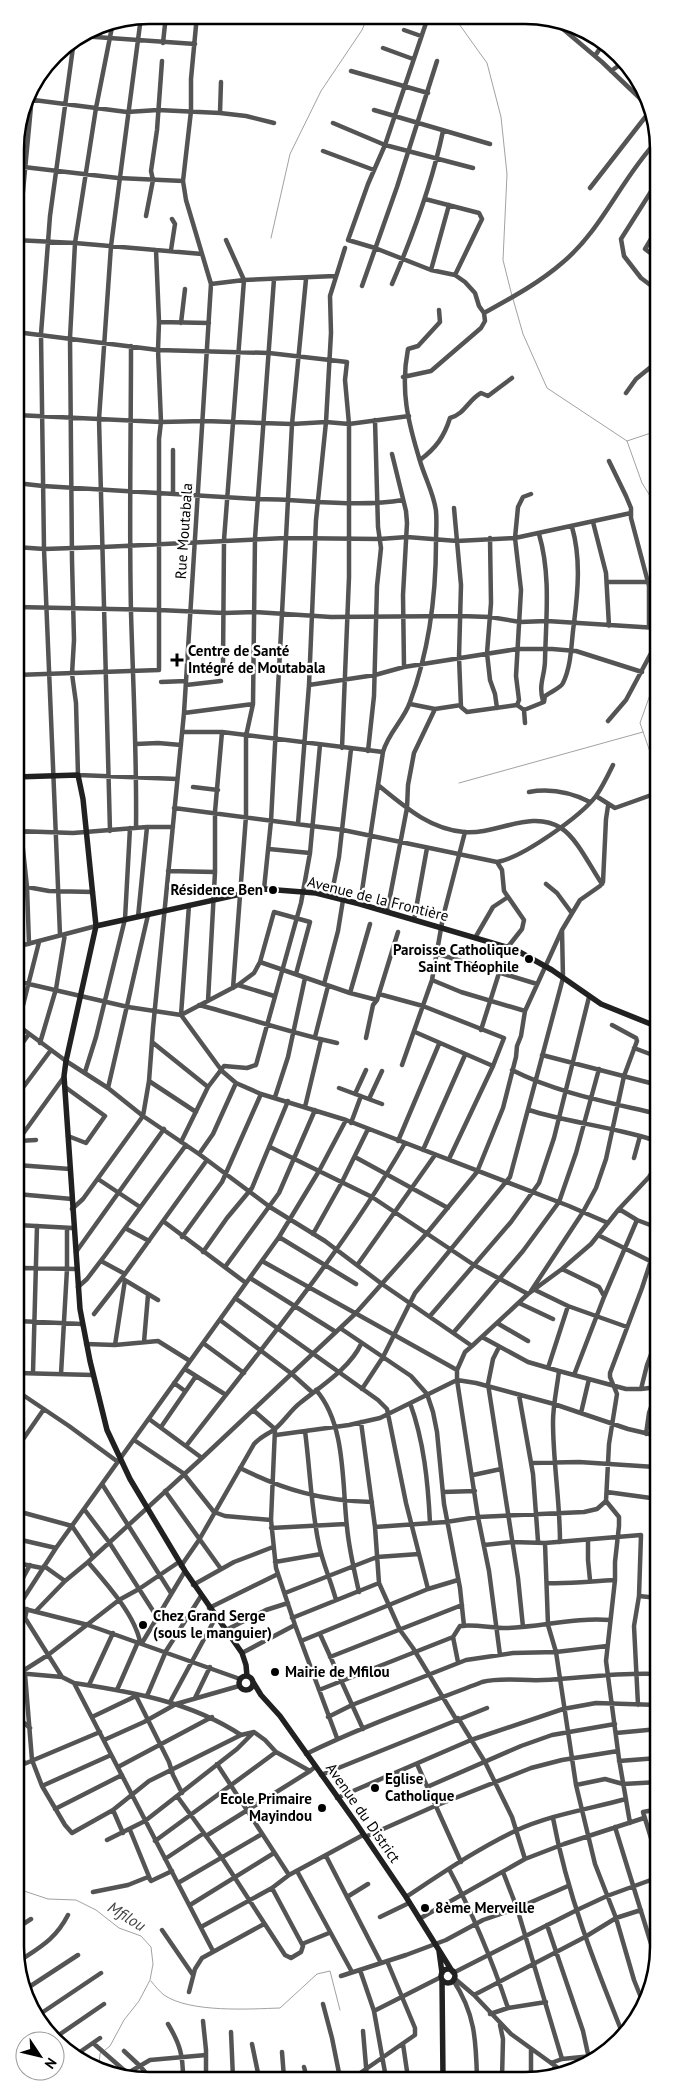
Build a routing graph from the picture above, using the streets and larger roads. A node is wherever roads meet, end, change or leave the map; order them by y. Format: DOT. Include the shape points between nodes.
graph roads {
  1 [pos="140,24"];
  2 [pos="165,24"];
  3 [pos="196,24"];
  4 [pos="425,24"];
  5 [pos="111,30"];
  6 [pos="404,30"];
  7 [pos="566,31"];
  8 [pos="421,36"];
  9 [pos="578,36"];
  10 [pos="94,37"];
  11 [pos="109,38"];
  12 [pos="576,39"];
  13 [pos="136,41"];
  14 [pos="163,43"];
  15 [pos="195,44"];
  16 [pos="383,48"];
  17 [pos="600,49"];
  18 [pos="73,50"];
  19 [pos="595,56"];
  20 [pos="412,59"];
  21 [pos="162,61"];
  22 [pos="437,61"];
  23 [pos="618,66"];
  24 [pos="351,71"];
  25 [pos="611,71"];
  26 [pos="221,82"];
  27 [pos="404,87"];
  28 [pos="635,90"];
  29 [pos="632,91"];
  30 [pos="428,93"];
  31 [pos="640,99"];
  32 [pos="34,100"];
  33 [pos="66,105"];
  34 [pos="96,108"];
  35 [pos="158,110"];
  36 [pos="374,110"];
  37 [pos="127,112"];
  38 [pos="191,112"];
  39 [pos="220,113"];
  40 [pos="646,116"];
  41 [pos="394,117"];
  42 [pos="27,122"];
  43 [pos="274,123"];
  44 [pos="333,123"];
  45 [pos="417,124"];
  46 [pos="442,131"];
  47 [pos="490,144"];
  48 [pos="385,145"];
  49 [pos="650,149"];
  50 [pos="323,151"];
  51 [pos="408,151"];
  52 [pos="437,159"];
  53 [pos="25,168"];
  54 [pos="473,168"];
  55 [pos="374,170"];
  56 [pos="58,172"];
  57 [pos="87,175"];
  58 [pos="24,177"];
  59 [pos="118,178"];
  60 [pos="153,180"];
  61 [pos="183,181"];
  62 [pos="590,188"];
  63 [pos="650,192"];
  64 [pos="424,199"];
  65 [pos="449,205"];
  66 [pos="146,216"];
  67 [pos="172,219"];
  68 [pos="24,240"];
  69 [pos="226,240"];
  70 [pos="650,241"];
  71 [pos="48,242"];
  72 [pos="76,243"];
  73 [pos="111,246"];
  74 [pos="345,248"];
  75 [pos="375,248"];
  76 [pos="156,250"];
  77 [pos="171,250"];
  78 [pos="650,252"];
  79 [pos="202,254"];
  80 [pos="403,259"];
  81 [pos="430,270"];
  82 [pos="455,275"];
  83 [pos="335,276"];
  84 [pos="306,278"];
  85 [pos="244,280"];
  86 [pos="274,280"];
  87 [pos="211,284"];
  88 [pos="392,284"];
  89 [pos="650,285"];
  90 [pos="362,286"];
  91 [pos="185,289"];
  92 [pos="439,310"];
  93 [pos="484,313"];
  94 [pos="159,322"];
  95 [pos="182,323"];
  96 [pos="209,323"];
  97 [pos="24,333"];
  98 [pos="41,334"];
  99 [pos="70,338"];
  100 [pos="104,342"];
  101 [pos="131,346"];
  102 [pos="158,350"];
  103 [pos="240,351"];
  104 [pos="207,352"];
  105 [pos="269,352"];
  106 [pos="300,357"];
  107 [pos="330,360"];
  108 [pos="650,368"];
  109 [pos="403,377"];
  110 [pos="512,378"];
  111 [pos="626,393"];
  112 [pos="24,416"];
  113 [pos="409,416"];
  114 [pos="42,417"];
  115 [pos="72,418"];
  116 [pos="99,419"];
  117 [pos="131,420"];
  118 [pos="375,420"];
  119 [pos="204,421"];
  120 [pos="161,422"];
  121 [pos="233,422"];
  122 [pos="326,422"];
  123 [pos="262,423"];
  124 [pos="292,424"];
  125 [pos="349,424"];
  126 [pos="173,450"];
  127 [pos="392,454"];
  128 [pos="420,460"];
  129 [pos="608,461"];
  130 [pos="24,483"];
  131 [pos="43,486"];
  132 [pos="72,487"];
  133 [pos="100,489"];
  134 [pos="130,490"];
  135 [pos="158,493"];
  136 [pos="173,494"];
  137 [pos="531,494"];
  138 [pos="199,496"];
  139 [pos="226,497"];
  140 [pos="257,499"];
  141 [pos="288,499"];
  142 [pos="403,500"];
  143 [pos="318,501"];
  144 [pos="349,503"];
  145 [pos="379,504"];
  146 [pos="454,508"];
  147 [pos="631,513"];
  148 [pos="593,522"];
  149 [pos="572,527"];
  150 [pos="539,534"];
  151 [pos="407,537"];
  152 [pos="254,538"];
  153 [pos="286,538"];
  154 [pos="315,538"];
  155 [pos="436,538"];
  156 [pos="490,538"];
  157 [pos="515,538"];
  158 [pos="349,539"];
  159 [pos="380,539"];
  160 [pos="224,540"];
  161 [pos="457,541"];
  162 [pos="196,542"];
  163 [pos="159,543"];
  164 [pos="131,544"];
  165 [pos="103,547"];
  166 [pos="24,548"];
  167 [pos="72,548"];
  168 [pos="44,549"];
  169 [pos="607,582"];
  170 [pos="648,582"];
  171 [pos="24,608"];
  172 [pos="46,609"];
  173 [pos="74,610"];
  174 [pos="104,610"];
  175 [pos="131,610"];
  176 [pos="159,610"];
  177 [pos="192,611"];
  178 [pos="255,612"];
  179 [pos="224,613"];
  180 [pos="282,614"];
  181 [pos="311,615"];
  182 [pos="376,616"];
  183 [pos="404,616"];
  184 [pos="432,616"];
  185 [pos="460,616"];
  186 [pos="346,617"];
  187 [pos="490,617"];
  188 [pos="520,622"];
  189 [pos="547,622"];
  190 [pos="574,623"];
  191 [pos="609,626"];
  192 [pos="649,628"];
  193 [pos="517,649"];
  194 [pos="544,649"];
  195 [pos="572,651"];
  196 [pos="487,653"];
  197 [pos="650,656"];
  198 [pos="459,657"];
  199 [pos="421,664"];
  200 [pos="223,665"];
  201 [pos="404,667"];
  202 [pos="133,670"];
  203 [pos="106,672"];
  204 [pos="642,672"];
  205 [pos="49,674"];
  206 [pos="72,674"];
  207 [pos="24,675"];
  208 [pos="375,675"];
  209 [pos="344,680"];
  210 [pos="221,681"];
  211 [pos="161,682"];
  212 [pos="186,683"];
  213 [pos="309,685"];
  214 [pos="544,702"];
  215 [pos="253,704"];
  216 [pos="410,704"];
  217 [pos="461,705"];
  218 [pos="517,706"];
  219 [pos="435,708"];
  220 [pos="497,708"];
  221 [pos="524,710"];
  222 [pos="184,713"];
  223 [pos="608,721"];
  224 [pos="525,723"];
  225 [pos="183,732"];
  226 [pos="222,732"];
  227 [pos="246,736"];
  228 [pos="275,739"];
  229 [pos="304,743"];
  230 [pos="136,744"];
  231 [pos="181,744"];
  232 [pos="320,745"];
  233 [pos="342,748"];
  234 [pos="351,749"];
  235 [pos="368,751"];
  236 [pos="383,752"];
  237 [pos="613,765"];
  238 [pos="78,775"];
  239 [pos="54,776"];
  240 [pos="24,777"];
  241 [pos="108,777"];
  242 [pos="136,777"];
  243 [pos="177,780"];
  244 [pos="378,785"];
  245 [pos="193,787"];
  246 [pos="218,790"];
  247 [pos="529,792"];
  248 [pos="650,795"];
  249 [pos="596,796"];
  250 [pos="590,802"];
  251 [pos="608,806"];
  252 [pos="174,808"];
  253 [pos="407,808"];
  254 [pos="215,812"];
  255 [pos="246,816"];
  256 [pos="271,821"];
  257 [pos="298,824"];
  258 [pos="313,826"];
  259 [pos="147,827"];
  260 [pos="173,827"];
  261 [pos="133,828"];
  262 [pos="560,828"];
  263 [pos="342,830"];
  264 [pos="24,831"];
  265 [pos="110,831"];
  266 [pos="54,832"];
  267 [pos="86,832"];
  268 [pos="465,832"];
  269 [pos="370,836"];
  270 [pos="399,842"];
  271 [pos="427,848"];
  272 [pos="269,849"];
  273 [pos="310,853"];
  274 [pos="460,856"];
  275 [pos="24,862"];
  276 [pos="497,862"];
  277 [pos="168,871"];
  278 [pos="215,872"];
  279 [pos="546,884"];
  280 [pos="602,884"];
  281 [pos="24,887"];
  282 [pos="28,887"];
  283 [pos="264,888"];
  284 [pos="58,891"];
  285 [pos="93,892"];
  286 [pos="302,892"];
  287 [pos="239,894"];
  288 [pos="331,897"];
  289 [pos="508,897"];
  290 [pos="213,899"];
  291 [pos="343,900"];
  292 [pos="360,904"];
  293 [pos="189,905"];
  294 [pos="164,911"];
  295 [pos="387,912"];
  296 [pos="571,912"];
  297 [pos="148,915"];
  298 [pos="138,917"];
  299 [pos="297,918"];
  300 [pos="125,919"];
  301 [pos="414,920"];
  302 [pos="370,924"];
  303 [pos="96,926"];
  304 [pos="441,927"];
  305 [pos="562,930"];
  306 [pos="398,932"];
  307 [pos="63,934"];
  308 [pos="475,938"];
  309 [pos="39,942"];
  310 [pos="29,944"];
  311 [pos="24,945"];
  312 [pos="507,948"];
  313 [pos="438,954"];
  314 [pos="260,962"];
  315 [pos="545,966"];
  316 [pos="281,969"];
  317 [pos="499,973"];
  318 [pos="296,974"];
  319 [pos="305,978"];
  320 [pos="563,978"];
  321 [pos="432,980"];
  322 [pos="24,983"];
  323 [pos="30,984"];
  324 [pos="537,984"];
  325 [pos="326,985"];
  326 [pos="236,987"];
  327 [pos="56,989"];
  328 [pos="350,993"];
  329 [pos="379,994"];
  330 [pos="80,995"];
  331 [pos="274,996"];
  332 [pos="589,997"];
  333 [pos="377,1000"];
  334 [pos="490,1000"];
  335 [pos="104,1001"];
  336 [pos="208,1001"];
  337 [pos="24,1003"];
  338 [pos="199,1005"];
  339 [pos="423,1006"];
  340 [pos="128,1007"];
  341 [pos="525,1011"];
  342 [pos="155,1012"];
  343 [pos="181,1015"];
  344 [pos="267,1024"];
  345 [pos="650,1024"];
  346 [pos="612,1025"];
  347 [pos="24,1030"];
  348 [pos="481,1030"];
  349 [pos="293,1031"];
  350 [pos="415,1032"];
  351 [pos="29,1034"];
  352 [pos="315,1037"];
  353 [pos="366,1038"];
  354 [pos="321,1040"];
  355 [pos="24,1041"];
  356 [pos="152,1042"];
  357 [pos="40,1043"];
  358 [pos="337,1043"];
  359 [pos="440,1044"];
  360 [pos="634,1048"];
  361 [pos="51,1050"];
  362 [pos="650,1054"];
  363 [pos="465,1055"];
  364 [pos="542,1056"];
  365 [pos="66,1061"];
  366 [pos="573,1062"];
  367 [pos="402,1064"];
  368 [pos="493,1066"];
  369 [pos="599,1069"];
  370 [pos="366,1070"];
  371 [pos="512,1070"];
  372 [pos="222,1071"];
  373 [pos="382,1071"];
  374 [pos="85,1072"];
  375 [pos="64,1076"];
  376 [pos="624,1076"];
  377 [pos="149,1081"];
  378 [pos="536,1082"];
  379 [pos="650,1083"];
  380 [pos="236,1084"];
  381 [pos="24,1086"];
  382 [pos="208,1086"];
  383 [pos="65,1087"];
  384 [pos="108,1088"];
  385 [pos="339,1088"];
  386 [pos="565,1091"];
  387 [pos="261,1094"];
  388 [pos="355,1094"];
  389 [pos="361,1096"];
  390 [pos="275,1097"];
  391 [pos="591,1098"];
  392 [pos="369,1099"];
  393 [pos="288,1101"];
  394 [pos="382,1104"];
  395 [pos="618,1105"];
  396 [pos="305,1107"];
  397 [pos="316,1110"];
  398 [pos="529,1110"];
  399 [pos="196,1112"];
  400 [pos="650,1112"];
  401 [pos="143,1116"];
  402 [pos="559,1119"];
  403 [pos="346,1120"];
  404 [pos="585,1122"];
  405 [pos="351,1123"];
  406 [pos="164,1129"];
  407 [pos="612,1129"];
  408 [pos="368,1130"];
  409 [pos="24,1131"];
  410 [pos="68,1136"];
  411 [pos="640,1136"];
  412 [pos="650,1139"];
  413 [pos="36,1140"];
  414 [pos="24,1141"];
  415 [pos="398,1141"];
  416 [pos="181,1142"];
  417 [pos="405,1143"];
  418 [pos="186,1146"];
  419 [pos="270,1147"];
  420 [pos="423,1150"];
  421 [pos="199,1154"];
  422 [pos="435,1155"];
  423 [pos="355,1157"];
  424 [pos="294,1158"];
  425 [pos="634,1158"];
  426 [pos="449,1159"];
  427 [pos="207,1160"];
  428 [pos="24,1166"];
  429 [pos="70,1170"];
  430 [pos="319,1171"];
  431 [pos="477,1172"];
  432 [pos="225,1173"];
  433 [pos="387,1174"];
  434 [pos="649,1177"];
  435 [pos="98,1179"];
  436 [pos="342,1182"];
  437 [pos="507,1182"];
  438 [pos="413,1187"];
  439 [pos="250,1190"];
  440 [pos="119,1193"];
  441 [pos="534,1193"];
  442 [pos="24,1195"];
  443 [pos="372,1197"];
  444 [pos="72,1200"];
  445 [pos="559,1202"];
  446 [pos="270,1207"];
  447 [pos="140,1208"];
  448 [pos="448,1208"];
  449 [pos="72,1209"];
  450 [pos="619,1209"];
  451 [pos="395,1212"];
  452 [pos="583,1212"];
  453 [pos="291,1220"];
  454 [pos="637,1220"];
  455 [pos="163,1221"];
  456 [pos="608,1223"];
  457 [pos="24,1225"];
  458 [pos="650,1225"];
  459 [pos="37,1226"];
  460 [pos="70,1228"];
  461 [pos="125,1228"];
  462 [pos="314,1234"];
  463 [pos="427,1234"];
  464 [pos="598,1235"];
  465 [pos="182,1237"];
  466 [pos="279,1237"];
  467 [pos="149,1241"];
  468 [pos="625,1247"];
  469 [pos="337,1249"];
  470 [pos="451,1249"];
  471 [pos="76,1252"];
  472 [pos="203,1252"];
  473 [pos="650,1260"];
  474 [pos="101,1261"];
  475 [pos="262,1261"];
  476 [pos="358,1264"];
  477 [pos="650,1264"];
  478 [pos="326,1265"];
  479 [pos="474,1265"];
  480 [pos="36,1267"];
  481 [pos="225,1267"];
  482 [pos="24,1268"];
  483 [pos="562,1268"];
  484 [pos="66,1269"];
  485 [pos="76,1269"];
  486 [pos="124,1278"];
  487 [pos="250,1278"];
  488 [pos="498,1279"];
  489 [pos="246,1283"];
  490 [pos="356,1284"];
  491 [pos="382,1284"];
  492 [pos="78,1287"];
  493 [pos="308,1287"];
  494 [pos="531,1292"];
  495 [pos="148,1295"];
  496 [pos="604,1297"];
  497 [pos="235,1298"];
  498 [pos="158,1300"];
  499 [pos="409,1302"];
  500 [pos="519,1303"];
  501 [pos="294,1306"];
  502 [pos="568,1306"];
  503 [pos="94,1314"];
  504 [pos="355,1314"];
  505 [pos="430,1316"];
  506 [pos="596,1316"];
  507 [pos="553,1319"];
  508 [pos="220,1320"];
  509 [pos="24,1321"];
  510 [pos="35,1322"];
  511 [pos="63,1324"];
  512 [pos="82,1324"];
  513 [pos="497,1324"];
  514 [pos="627,1327"];
  515 [pos="278,1328"];
  516 [pos="338,1330"];
  517 [pos="454,1332"];
  518 [pos="394,1336"];
  519 [pos="482,1337"];
  520 [pos="528,1341"];
  521 [pos="144,1342"];
  522 [pos="203,1343"];
  523 [pos="86,1344"];
  524 [pos="361,1344"];
  525 [pos="115,1345"];
  526 [pos="472,1346"];
  527 [pos="499,1347"];
  528 [pos="261,1350"];
  529 [pos="314,1353"];
  530 [pos="650,1356"];
  531 [pos="383,1357"];
  532 [pos="190,1362"];
  533 [pos="548,1368"];
  534 [pos="185,1369"];
  535 [pos="457,1370"];
  536 [pos="337,1372"];
  537 [pos="559,1372"];
  538 [pos="24,1373"];
  539 [pos="33,1373"];
  540 [pos="244,1373"];
  541 [pos="61,1374"];
  542 [pos="292,1374"];
  543 [pos="93,1375"];
  544 [pos="574,1375"];
  545 [pos="196,1376"];
  546 [pos="589,1379"];
  547 [pos="457,1380"];
  548 [pos="174,1383"];
  549 [pos="615,1385"];
  550 [pos="489,1387"];
  551 [pos="650,1388"];
  552 [pos="362,1389"];
  553 [pos="641,1389"];
  554 [pos="185,1391"];
  555 [pos="314,1391"];
  556 [pos="427,1394"];
  557 [pos="226,1395"];
  558 [pos="519,1395"];
  559 [pos="24,1396"];
  560 [pos="410,1403"];
  561 [pos="554,1404"];
  562 [pos="44,1409"];
  563 [pos="253,1410"];
  564 [pos="650,1410"];
  565 [pos="581,1412"];
  566 [pos="388,1413"];
  567 [pos="149,1418"];
  568 [pos="361,1422"];
  569 [pos="612,1422"];
  570 [pos="161,1427"];
  571 [pos="334,1427"];
  572 [pos="275,1429"];
  573 [pos="305,1430"];
  574 [pos="646,1434"];
  575 [pos="276,1435"];
  576 [pos="650,1435"];
  577 [pos="24,1438"];
  578 [pos="134,1440"];
  579 [pos="186,1446"];
  580 [pos="202,1458"];
  581 [pos="119,1461"];
  582 [pos="554,1461"];
  583 [pos="531,1463"];
  584 [pos="608,1464"];
  585 [pos="650,1467"];
  586 [pos="240,1468"];
  587 [pos="501,1469"];
  588 [pos="183,1473"];
  589 [pos="473,1474"];
  590 [pos="102,1484"];
  591 [pos="271,1484"];
  592 [pos="165,1491"];
  593 [pos="475,1491"];
  594 [pos="443,1492"];
  595 [pos="607,1492"];
  596 [pos="312,1495"];
  597 [pos="650,1498"];
  598 [pos="606,1501"];
  599 [pos="346,1502"];
  600 [pos="372,1502"];
  601 [pos="146,1507"];
  602 [pos="84,1509"];
  603 [pos="214,1512"];
  604 [pos="24,1513"];
  605 [pos="560,1513"];
  606 [pos="536,1514"];
  607 [pos="507,1516"];
  608 [pos="478,1517"];
  609 [pos="271,1520"];
  610 [pos="446,1522"];
  611 [pos="430,1523"];
  612 [pos="127,1524"];
  613 [pos="346,1524"];
  614 [pos="413,1525"];
  615 [pos="72,1526"];
  616 [pos="316,1526"];
  617 [pos="375,1527"];
  618 [pos="271,1528"];
  619 [pos="618,1536"];
  620 [pos="199,1540"];
  621 [pos="588,1540"];
  622 [pos="24,1541"];
  623 [pos="538,1541"];
  624 [pos="109,1542"];
  625 [pos="512,1542"];
  626 [pos="560,1542"];
  627 [pos="545,1543"];
  628 [pos="484,1545"];
  629 [pos="273,1547"];
  630 [pos="56,1548"];
  631 [pos="321,1554"];
  632 [pos="419,1554"];
  633 [pos="377,1556"];
  634 [pos="93,1557"];
  635 [pos="88,1562"];
  636 [pos="275,1562"];
  637 [pos="24,1564"];
  638 [pos="30,1565"];
  639 [pos="182,1566"];
  640 [pos="43,1567"];
  641 [pos="353,1567"];
  642 [pos="221,1569"];
  643 [pos="278,1574"];
  644 [pos="159,1575"];
  645 [pos="329,1575"];
  646 [pos="24,1576"];
  647 [pos="458,1580"];
  648 [pos="590,1580"];
  649 [pos="616,1580"];
  650 [pos="65,1581"];
  651 [pos="379,1583"];
  652 [pos="548,1583"];
  653 [pos="193,1584"];
  654 [pos="139,1589"];
  655 [pos="428,1589"];
  656 [pos="359,1592"];
  657 [pos="171,1593"];
  658 [pos="284,1593"];
  659 [pos="201,1596"];
  660 [pos="639,1596"];
  661 [pos="24,1597"];
  662 [pos="650,1597"];
  663 [pos="119,1600"];
  664 [pos="336,1600"];
  665 [pos="288,1603"];
  666 [pos="462,1605"];
  667 [pos="388,1606"];
  668 [pos="24,1608"];
  669 [pos="209,1608"];
  670 [pos="27,1609"];
  671 [pos="36,1611"];
  672 [pos="157,1617"];
  673 [pos="216,1617"];
  674 [pos="25,1618"];
  675 [pos="292,1618"];
  676 [pos="610,1620"];
  677 [pos="88,1625"];
  678 [pos="295,1625"];
  679 [pos="548,1625"];
  680 [pos="464,1626"];
  681 [pos="522,1627"];
  682 [pos="497,1628"];
  683 [pos="226,1630"];
  684 [pos="400,1630"];
  685 [pos="113,1633"];
  686 [pos="320,1634"];
  687 [pos="453,1637"];
  688 [pos="301,1641"];
  689 [pos="140,1642"];
  690 [pos="608,1646"];
  691 [pos="166,1651"];
  692 [pos="416,1652"];
  693 [pos="556,1652"];
  694 [pos="242,1653"];
  695 [pos="48,1655"];
  696 [pos="500,1655"];
  697 [pos="330,1657"];
  698 [pos="192,1660"];
  699 [pos="458,1662"];
  700 [pos="210,1667"];
  701 [pos="24,1670"];
  702 [pos="25,1674"];
  703 [pos="429,1674"];
  704 [pos="637,1674"];
  705 [pos="650,1674"];
  706 [pos="609,1676"];
  707 [pos="243,1677"];
  708 [pos="62,1678"];
  709 [pos="558,1678"];
  710 [pos="341,1681"];
  711 [pos="253,1682"];
  712 [pos="74,1683"];
  713 [pos="89,1685"];
  714 [pos="242,1688"];
  715 [pos="117,1690"];
  716 [pos="319,1690"];
  717 [pos="136,1695"];
  718 [pos="261,1695"];
  719 [pos="146,1696"];
  720 [pos="443,1697"];
  721 [pos="195,1698"];
  722 [pos="170,1702"];
  723 [pos="613,1703"];
  724 [pos="176,1704"];
  725 [pos="638,1704"];
  726 [pos="352,1705"];
  727 [pos="650,1705"];
  728 [pos="486,1708"];
  729 [pos="563,1708"];
  730 [pos="92,1717"];
  731 [pos="212,1717"];
  732 [pos="328,1717"];
  733 [pos="457,1719"];
  734 [pos="147,1720"];
  735 [pos="24,1723"];
  736 [pos="615,1724"];
  737 [pos="30,1728"];
  738 [pos="363,1728"];
  739 [pos="650,1730"];
  740 [pos="100,1732"];
  741 [pos="254,1732"];
  742 [pos="569,1732"];
  743 [pos="616,1733"];
  744 [pos="241,1735"];
  745 [pos="337,1738"];
  746 [pos="104,1740"];
  747 [pos="470,1740"];
  748 [pos="160,1744"];
  749 [pos="618,1751"];
  750 [pos="276,1752"];
  751 [pos="306,1754"];
  752 [pos="111,1755"];
  753 [pos="573,1758"];
  754 [pos="650,1759"];
  755 [pos="32,1760"];
  756 [pos="619,1761"];
  757 [pos="485,1762"];
  758 [pos="25,1763"];
  759 [pos="217,1764"];
  760 [pos="417,1764"];
  761 [pos="118,1767"];
  762 [pos="312,1769"];
  763 [pos="171,1770"];
  764 [pos="122,1775"];
  765 [pos="321,1775"];
  766 [pos="494,1782"];
  767 [pos="650,1782"];
  768 [pos="623,1784"];
  769 [pos="576,1785"];
  770 [pos="42,1786"];
  771 [pos="232,1786"];
  772 [pos="427,1787"];
  773 [pos="131,1793"];
  774 [pos="180,1795"];
  775 [pos="337,1798"];
  776 [pos="626,1799"];
  777 [pos="435,1806"];
  778 [pos="55,1809"];
  779 [pos="112,1810"];
  780 [pos="248,1810"];
  781 [pos="583,1810"];
  782 [pos="650,1810"];
  783 [pos="192,1816"];
  784 [pos="553,1818"];
  785 [pos="644,1818"];
  786 [pos="145,1821"];
  787 [pos="630,1822"];
  788 [pos="616,1828"];
  789 [pos="130,1830"];
  790 [pos="516,1831"];
  791 [pos="123,1833"];
  792 [pos="205,1834"];
  793 [pos="262,1834"];
  794 [pos="364,1836"];
  795 [pos="590,1836"];
  796 [pos="650,1836"];
  797 [pos="107,1840"];
  798 [pos="155,1841"];
  799 [pos="558,1846"];
  800 [pos="274,1853"];
  801 [pos="326,1856"];
  802 [pos="222,1858"];
  803 [pos="165,1859"];
  804 [pos="525,1859"];
  805 [pos="461,1862"];
  806 [pos="449,1869"];
  807 [pos="172,1871"];
  808 [pos="297,1872"];
  809 [pos="503,1872"];
  810 [pos="289,1875"];
  811 [pos="235,1878"];
  812 [pos="650,1880"];
  813 [pos="151,1881"];
  814 [pos="178,1883"];
  815 [pos="368,1884"];
  816 [pos="568,1886"];
  817 [pos="633,1887"];
  818 [pos="272,1888"];
  819 [pos="93,1892"];
  820 [pos="462,1894"];
  821 [pos="607,1896"];
  822 [pos="347,1897"];
  823 [pos="408,1900"];
  824 [pos="250,1901"];
  825 [pos="190,1905"];
  826 [pos="517,1908"];
  827 [pos="577,1910"];
  828 [pos="641,1910"];
  829 [pos="68,1915"];
  830 [pos="380,1917"];
  831 [pos="419,1918"];
  832 [pos="616,1918"];
  833 [pos="31,1919"];
  834 [pos="477,1923"];
  835 [pos="24,1924"];
  836 [pos="264,1924"];
  837 [pos="548,1925"];
  838 [pos="201,1927"];
  839 [pos="162,1930"];
  840 [pos="330,1933"];
  841 [pos="525,1936"];
  842 [pos="585,1937"];
  843 [pos="302,1944"];
  844 [pos="650,1944"];
  845 [pos="437,1946"];
  846 [pos="213,1951"];
  847 [pos="556,1951"];
  848 [pos="489,1954"];
  849 [pos="78,1955"];
  850 [pos="24,1958"];
  851 [pos="387,1961"];
  852 [pos="381,1963"];
  853 [pos="533,1963"];
  854 [pos="360,1970"];
  855 [pos="352,1972"];
  856 [pos="101,1973"];
  857 [pos="193,1975"];
  858 [pos="342,1976"];
  859 [pos="442,1977"];
  860 [pos="453,1977"];
  861 [pos="499,1982"];
  862 [pos="30,1986"];
  863 [pos="188,1992"];
  864 [pos="474,1995"];
  865 [pos="641,1996"];
  866 [pos="401,1998"];
  867 [pos="546,2002"];
  868 [pos="104,2004"];
  869 [pos="323,2004"];
  870 [pos="442,2004"];
  871 [pos="508,2008"];
  872 [pos="374,2011"];
  873 [pos="43,2012"];
  874 [pos="490,2014"];
  875 [pos="203,2021"];
  876 [pos="168,2024"];
  877 [pos="500,2024"];
  878 [pos="621,2028"];
  879 [pos="65,2031"];
  880 [pos="231,2032"];
  881 [pos="363,2032"];
  882 [pos="100,2038"];
  883 [pos="93,2043"];
  884 [pos="252,2044"];
  885 [pos="403,2044"];
  886 [pos="531,2049"];
  887 [pos="124,2051"];
  888 [pos="81,2052"];
  889 [pos="282,2052"];
  890 [pos="589,2054"];
  891 [pos="206,2055"];
  892 [pos="183,2056"];
  893 [pos="384,2057"];
  894 [pos="583,2058"];
  895 [pos="562,2059"];
  896 [pos="552,2064"];
  897 [pos="140,2066"];
  898 [pos="304,2067"];
  899 [pos="558,2068"];
  900 [pos="367,2069"];
  901 [pos="553,2069"];
  902 [pos="123,2070"];
  903 [pos="133,2071"];
  904 [pos="145,2072"];
  905 [pos="183,2072"];
  906 [pos="206,2072"];
  907 [pos="233,2072"];
  908 [pos="258,2072"];
  909 [pos="284,2072"];
  910 [pos="305,2072"];
  911 [pos="339,2072"];
  912 [pos="362,2072"];
  913 [pos="385,2072"];
  914 [pos="407,2072"];
  915 [pos="443,2072"];
  916 [pos="477,2072"];
  917 [pos="502,2072"];
  918 [pos="530,2072"];
  1 -- 13 [label="street"];
  2 -- 14 [label="street"];
  3 -- 15 [label="street, Rue Moutabala"];
  4 -- 8 [label="street"];
  5 -- 11 [label="street"];
  6 -- 8 [label="street"];
  7 -- 12 [label="street"];
  8 -- 20 [label="street"];
  9 -- 12 [label="street"];
  10 -- 11 [label="street"];
  11 -- 13 [label="street"];
  11 -- 34 [label="street"];
  12 -- 19 [label="street"];
  13 -- 14 [label="street"];
  13 -- 37 [label="street"];
  14 -- 15 [label="street"];
  15 -- 38 [label="street, Rue Moutabala"];
  16 -- 20 [label="street"];
  17 -- 19 [label="street"];
  18 -- 33 [label="street"];
  19 -- 25 [label="street"];
  20 -- 27 [label="street"];
  21 -- 35 [label="street"];
  22 -- 30 [label="street"];
  23 -- 25 [label="street"];
  24 -- 27 [label="street"];
  25 -- 29 [label="street"];
  26 -- 39 [label="street"];
  27 -- 30 [label="street"];
  27 -- 41 [label="street"];
  28 -- 29 [label="street"];
  29 -- 31 [label="street"];
  30 -- 45 [label="street"];
  32 -- 33 [label="street"];
  33 -- 34 [label="street"];
  33 -- 56 [label="street"];
  34 -- 37 [label="street"];
  34 -- 57 [label="street"];
  35 -- 37 [label="street"];
  35 -- 38 [label="street"];
  35 -- 60 [label="street" via="151,171"];
  36 -- 41 [label="street"];
  37 -- 59 [label="street"];
  38 -- 39 [label="street"];
  38 -- 61 [label="street, Rue Moutabala"];
  39 -- 43 [label="street"];
  40 -- 62 [label="street"];
  41 -- 45 [label="street"];
  41 -- 48 [label="street"];
  42 -- 53 [label="street"];
  44 -- 48 [label="street"];
  45 -- 46 [label="street"];
  45 -- 51 [label="street"];
  46 -- 47 [label="street"];
  46 -- 52 [label="street"];
  48 -- 51 [label="street"];
  48 -- 55 [label="street"];
  49 -- 93 [label="street" via="614,201 563,263"];
  50 -- 55 [label="street"];
  51 -- 52 [label="street"];
  51 -- 75 [label="street"];
  52 -- 54 [label="street"];
  52 -- 64 [label="street"];
  53 -- 56 [label="street"];
  53 -- 58 [label="street"];
  55 -- 75 [label="street" via="348,240"];
  56 -- 57 [label="street"];
  56 -- 71 [label="street"];
  57 -- 59 [label="street"];
  57 -- 72 [label="street"];
  59 -- 60 [label="street"];
  59 -- 73 [label="street"];
  60 -- 61 [label="street"];
  60 -- 66 [label="street"];
  61 -- 79 [label="street, Rue Moutabala"];
  63 -- 89 [label="street" via="621,239 624,256"];
  64 -- 65 [label="street"];
  64 -- 80 [label="street"];
  65 -- 81 [label="street"];
  65 -- 82 [label="street" via="479,213 482,218"];
  67 -- 77 [label="street" via="175,224"];
  68 -- 71 [label="street"];
  69 -- 85 [label="street"];
  70 -- 78 [label="street" via="646,248"];
  71 -- 72 [label="street"];
  71 -- 98 [label="street"];
  72 -- 73 [label="street"];
  72 -- 99 [label="street"];
  73 -- 76 [label="street"];
  73 -- 100 [label="street"];
  74 -- 83 [label="street"];
  75 -- 80 [label="street"];
  75 -- 90 [label="street"];
  76 -- 77 [label="street"];
  76 -- 94 [label="street"];
  77 -- 79 [label="street"];
  79 -- 87 [label="street, Rue Moutabala"];
  80 -- 81 [label="street"];
  80 -- 88 [label="street"];
  81 -- 82 [label="street"];
  82 -- 93 [label="street" via="472,290"];
  83 -- 84 [label="street"];
  83 -- 107 [label="street" via="330,296"];
  84 -- 86 [label="street"];
  84 -- 106 [label="street"];
  85 -- 86 [label="street"];
  85 -- 87 [label="street"];
  85 -- 103 [label="street"];
  86 -- 105 [label="street"];
  87 -- 96 [label="street, Rue Moutabala"];
  91 -- 95 [label="street"];
  92 -- 109 [label="street" via="440,322 418,346 408,349"];
  93 -- 109 [label="street" via="481,328 435,368"];
  94 -- 95 [label="street"];
  94 -- 102 [label="street"];
  95 -- 96 [label="street"];
  96 -- 104 [label="street, Rue Moutabala"];
  97 -- 98 [label="street"];
  98 -- 99 [label="street"];
  98 -- 114 [label="street"];
  99 -- 100 [label="street"];
  99 -- 115 [label="street"];
  100 -- 101 [label="street"];
  100 -- 116 [label="street"];
  101 -- 102 [label="street"];
  101 -- 117 [label="street"];
  102 -- 104 [label="street"];
  102 -- 120 [label="street"];
  103 -- 104 [label="street"];
  103 -- 105 [label="street"];
  103 -- 121 [label="street"];
  104 -- 119 [label="street, Rue Moutabala"];
  105 -- 106 [label="street"];
  105 -- 123 [label="street"];
  106 -- 107 [label="street"];
  106 -- 124 [label="street"];
  107 -- 122 [label="street"];
  107 -- 125 [label="street" via="347,362"];
  108 -- 111 [label="street"];
  109 -- 113 [label="street"];
  110 -- 128 [label="street" via="488,396 481,393 474,397 461,414 450,418 435,449"];
  112 -- 114 [label="street"];
  113 -- 118 [label="street"];
  113 -- 128 [label="street"];
  114 -- 115 [label="street"];
  114 -- 131 [label="street"];
  115 -- 116 [label="street"];
  115 -- 132 [label="street"];
  116 -- 117 [label="street"];
  116 -- 133 [label="street"];
  117 -- 120 [label="street"];
  117 -- 134 [label="street"];
  118 -- 125 [label="street"];
  118 -- 145 [label="street"];
  119 -- 120 [label="street"];
  119 -- 121 [label="street"];
  119 -- 138 [label="street, Rue Moutabala"];
  120 -- 135 [label="street"];
  121 -- 123 [label="street"];
  121 -- 139 [label="street"];
  122 -- 124 [label="street"];
  122 -- 125 [label="street"];
  122 -- 143 [label="street"];
  123 -- 124 [label="street"];
  123 -- 140 [label="street"];
  124 -- 141 [label="street"];
  125 -- 144 [label="street"];
  126 -- 136 [label="street"];
  127 -- 142 [label="street"];
  128 -- 155 [label="street" via="434,502"];
  129 -- 147 [label="street"];
  130 -- 131 [label="street"];
  131 -- 132 [label="street"];
  131 -- 168 [label="street"];
  132 -- 133 [label="street"];
  132 -- 167 [label="street"];
  133 -- 134 [label="street"];
  133 -- 165 [label="street"];
  134 -- 135 [label="street"];
  134 -- 164 [label="street"];
  135 -- 136 [label="street"];
  135 -- 163 [label="street"];
  136 -- 138 [label="street"];
  137 -- 157 [label="street" via="523,497 518,507"];
  138 -- 139 [label="street"];
  138 -- 162 [label="street, Rue Moutabala"];
  139 -- 140 [label="street"];
  139 -- 160 [label="street"];
  140 -- 141 [label="street"];
  140 -- 152 [label="street"];
  141 -- 143 [label="street"];
  141 -- 153 [label="street"];
  142 -- 145 [label="street"];
  142 -- 151 [label="street"];
  143 -- 144 [label="street"];
  143 -- 154 [label="street"];
  144 -- 145 [label="street"];
  144 -- 158 [label="street"];
  145 -- 159 [label="street"];
  146 -- 161 [label="street"];
  147 -- 148 [label="street"];
  147 -- 170 [label="street"];
  148 -- 149 [label="street"];
  148 -- 169 [label="street"];
  149 -- 150 [label="street"];
  149 -- 190 [label="street" via="578,573"];
  150 -- 157 [label="street"];
  150 -- 189 [label="street" via="544,558"];
  151 -- 155 [label="street"];
  151 -- 159 [label="street"];
  151 -- 183 [label="street"];
  152 -- 153 [label="street"];
  152 -- 160 [label="street"];
  152 -- 178 [label="street"];
  153 -- 154 [label="street"];
  153 -- 180 [label="street"];
  154 -- 158 [label="street"];
  154 -- 181 [label="street"];
  155 -- 161 [label="street"];
  155 -- 184 [label="street"];
  156 -- 157 [label="street"];
  156 -- 161 [label="street"];
  156 -- 187 [label="street"];
  157 -- 188 [label="street" via="521,590"];
  158 -- 159 [label="street"];
  158 -- 186 [label="street"];
  159 -- 182 [label="street"];
  160 -- 162 [label="street"];
  160 -- 179 [label="street"];
  161 -- 185 [label="street"];
  162 -- 163 [label="street"];
  162 -- 177 [label="street, Rue Moutabala"];
  163 -- 164 [label="street"];
  163 -- 176 [label="street"];
  164 -- 165 [label="street"];
  164 -- 175 [label="street"];
  165 -- 167 [label="street"];
  165 -- 174 [label="street"];
  166 -- 168 [label="street"];
  167 -- 168 [label="street"];
  167 -- 173 [label="street"];
  168 -- 172 [label="street"];
  169 -- 170 [label="street"];
  169 -- 191 [label="street"];
  170 -- 192 [label="street"];
  171 -- 172 [label="street"];
  172 -- 173 [label="street"];
  172 -- 205 [label="street"];
  173 -- 174 [label="street"];
  173 -- 206 [label="street"];
  174 -- 175 [label="street"];
  174 -- 203 [label="street"];
  175 -- 176 [label="street"];
  175 -- 202 [label="street"];
  176 -- 177 [label="street"];
  176 -- 202 [label="street" via="159,670"];
  177 -- 179 [label="street"];
  177 -- 212 [label="street, Rue Moutabala"];
  178 -- 179 [label="street"];
  178 -- 180 [label="street"];
  178 -- 215 [label="street"];
  179 -- 200 [label="street"];
  180 -- 181 [label="street"];
  180 -- 228 [label="street"];
  181 -- 186 [label="street"];
  181 -- 213 [label="street"];
  182 -- 183 [label="street"];
  182 -- 186 [label="street"];
  182 -- 208 [label="street"];
  183 -- 184 [label="street"];
  183 -- 201 [label="street"];
  184 -- 185 [label="street"];
  184 -- 199 [label="street"];
  185 -- 187 [label="street"];
  185 -- 198 [label="street"];
  186 -- 209 [label="street"];
  187 -- 188 [label="street"];
  187 -- 196 [label="street"];
  188 -- 189 [label="street"];
  188 -- 193 [label="street"];
  189 -- 190 [label="street"];
  189 -- 194 [label="street"];
  190 -- 191 [label="street"];
  190 -- 195 [label="street"];
  191 -- 192 [label="street"];
  193 -- 194 [label="street"];
  193 -- 196 [label="street"];
  193 -- 218 [label="street"];
  194 -- 195 [label="street"];
  194 -- 214 [label="street" via="540,690"];
  195 -- 204 [label="street"];
  195 -- 214 [label="street" via="562,685 545,696"];
  196 -- 198 [label="street"];
  196 -- 220 [label="street"];
  197 -- 204 [label="street"];
  198 -- 199 [label="street"];
  198 -- 217 [label="street"];
  199 -- 201 [label="street"];
  199 -- 216 [label="street"];
  201 -- 208 [label="street"];
  202 -- 203 [label="street"];
  202 -- 230 [label="street"];
  203 -- 206 [label="street"];
  203 -- 241 [label="street"];
  204 -- 223 [label="street" via="626,700"];
  205 -- 206 [label="street"];
  205 -- 207 [label="street"];
  205 -- 239 [label="street"];
  206 -- 238 [label="street"];
  208 -- 209 [label="street"];
  208 -- 235 [label="street"];
  209 -- 213 [label="street"];
  209 -- 233 [label="street"];
  210 -- 212 [label="street"];
  211 -- 212 [label="street"];
  212 -- 222 [label="street, Rue Moutabala"];
  213 -- 229 [label="street"];
  214 -- 221 [label="street"];
  215 -- 222 [label="street"];
  215 -- 227 [label="street"];
  216 -- 219 [label="street"];
  216 -- 236 [label="street" via="385,743"];
  217 -- 219 [label="street"];
  217 -- 220 [label="street" via="467,712"];
  218 -- 220 [label="street"];
  218 -- 221 [label="street"];
  219 -- 253 [label="street" via="414,753"];
  221 -- 224 [label="street"];
  222 -- 225 [label="street, Rue Moutabala"];
  225 -- 226 [label="street"];
  225 -- 231 [label="street, Rue Moutabala"];
  226 -- 227 [label="street"];
  226 -- 246 [label="street"];
  227 -- 228 [label="street"];
  227 -- 255 [label="street"];
  228 -- 229 [label="street"];
  228 -- 256 [label="street"];
  229 -- 232 [label="street"];
  229 -- 257 [label="street"];
  230 -- 231 [label="street"];
  230 -- 242 [label="street"];
  231 -- 243 [label="street, Rue Moutabala"];
  232 -- 233 [label="street"];
  232 -- 258 [label="street"];
  233 -- 234 [label="street"];
  234 -- 235 [label="street"];
  234 -- 263 [label="street"];
  235 -- 236 [label="street"];
  236 -- 244 [label="street"];
  237 -- 249 [label="street"];
  238 -- 239 [label="street"];
  238 -- 241 [label="street"];
  238 -- 267 [label="street"];
  239 -- 240 [label="street"];
  239 -- 266 [label="street"];
  241 -- 242 [label="street"];
  241 -- 265 [label="street"];
  242 -- 243 [label="street"];
  242 -- 261 [label="street"];
  243 -- 252 [label="street, Rue Moutabala"];
  244 -- 253 [label="street"];
  244 -- 269 [label="street"];
  245 -- 246 [label="street"];
  246 -- 254 [label="street"];
  247 -- 250 [label="street" via="566,792"];
  248 -- 251 [label="street" via="620,808"];
  249 -- 250 [label="street"];
  249 -- 251 [label="street"];
  250 -- 262 [label="street"];
  251 -- 280 [label="street"];
  252 -- 254 [label="street"];
  252 -- 260 [label="street, Rue Moutabala"];
  253 -- 268 [label="street" via="438,827"];
  253 -- 270 [label="street"];
  254 -- 255 [label="street"];
  254 -- 278 [label="street"];
  255 -- 256 [label="street"];
  255 -- 287 [label="street"];
  256 -- 257 [label="street"];
  256 -- 272 [label="street"];
  257 -- 258 [label="street"];
  258 -- 263 [label="street"];
  258 -- 273 [label="street"];
  259 -- 260 [label="street"];
  259 -- 261 [label="street"];
  259 -- 298 [label="street"];
  260 -- 277 [label="street, Rue Moutabala"];
  261 -- 265 [label="street"];
  261 -- 300 [label="street"];
  262 -- 268 [label="street" via="546,821 531,820 484,832"];
  262 -- 276 [label="street" via="507,860"];
  262 -- 280 [label="street" via="570,836"];
  263 -- 269 [label="street"];
  263 -- 288 [label="street"];
  264 -- 266 [label="street"];
  265 -- 267 [label="street"];
  266 -- 267 [label="street"];
  266 -- 284 [label="street"];
  267 -- 285 [label="street"];
  268 -- 274 [label="street"];
  269 -- 270 [label="street"];
  269 -- 292 [label="street"];
  270 -- 271 [label="street"];
  270 -- 295 [label="street"];
  271 -- 274 [label="street"];
  271 -- 301 [label="street"];
  272 -- 273 [label="street"];
  272 -- 283 [label="street"];
  273 -- 286 [label="street"];
  274 -- 276 [label="street"];
  274 -- 304 [label="street"];
  275 -- 282 [label="street"];
  276 -- 289 [label="street"];
  277 -- 278 [label="street"];
  277 -- 294 [label="street, Rue Moutabala"];
  278 -- 290 [label="street"];
  279 -- 296 [label="street"];
  280 -- 296 [label="street" via="580,900"];
  281 -- 282 [label="street"];
  282 -- 284 [label="street"];
  282 -- 310 [label="street"];
  283 -- 286 [label="street, Avenue de la Frontière"];
  283 -- 287 [label="street, Avenue de la Frontière"];
  284 -- 285 [label="street"];
  284 -- 307 [label="street"];
  285 -- 303 [label="street"];
  286 -- 288 [label="street, Avenue de la Frontière"];
  286 -- 299 [label="street"];
  287 -- 290 [label="street, Avenue de la Frontière"];
  287 -- 326 [label="street"];
  288 -- 291 [label="street, Avenue de la Frontière"];
  289 -- 308 [label="street" via="493,907"];
  289 -- 312 [label="street" via="524,924"];
  290 -- 293 [label="street, Avenue de la Frontière"];
  290 -- 336 [label="street"];
  291 -- 292 [label="street, Avenue de la Frontière"];
  291 -- 325 [label="street"];
  292 -- 295 [label="street, Avenue de la Frontière"];
  293 -- 294 [label="street, Avenue de la Frontière"];
  293 -- 343 [label="street"];
  294 -- 297 [label="street, Avenue de la Frontière"];
  294 -- 342 [label="street, Rue Moutabala"];
  295 -- 301 [label="street, Avenue de la Frontière"];
  296 -- 305 [label="street"];
  297 -- 298 [label="street, Avenue de la Frontière"];
  297 -- 340 [label="street"];
  298 -- 300 [label="street, Avenue de la Frontière"];
  299 -- 314 [label="street" via="273,912"];
  299 -- 316 [label="street"];
  299 -- 318 [label="street" via="311,923"];
  300 -- 303 [label="street, Avenue de la Frontière"];
  300 -- 335 [label="street"];
  301 -- 304 [label="street, Avenue de la Frontière"];
  302 -- 328 [label="street"];
  303 -- 307 [label="street, Avenue de la Frontière"];
  303 -- 330 [label="street"];
  304 -- 308 [label="street, Avenue de la Frontière"];
  304 -- 313 [label="street"];
  305 -- 315 [label="street"];
  305 -- 320 [label="street"];
  306 -- 329 [label="street"];
  307 -- 309 [label="street, Avenue de la Frontière"];
  307 -- 327 [label="street"];
  308 -- 312 [label="street, Avenue de la Frontière"];
  309 -- 310 [label="street, Avenue de la Frontière"];
  309 -- 323 [label="street"];
  310 -- 311 [label="street, Avenue de la Frontière"];
  312 -- 315 [label="street, Avenue de la Frontière"];
  313 -- 317 [label="street"];
  313 -- 321 [label="street"];
  314 -- 316 [label="street"];
  314 -- 326 [label="street" via="254,973"];
  315 -- 320 [label="street, Avenue de la Frontière"];
  315 -- 324 [label="street"];
  316 -- 318 [label="street"];
  316 -- 331 [label="street"];
  317 -- 324 [label="street"];
  317 -- 334 [label="street"];
  318 -- 319 [label="street"];
  319 -- 325 [label="street"];
  319 -- 349 [label="street"];
  320 -- 332 [label="street, Avenue de la Frontière"];
  320 -- 364 [label="street"];
  321 -- 334 [label="street"];
  321 -- 339 [label="street"];
  322 -- 323 [label="street"];
  323 -- 327 [label="street"];
  323 -- 337 [label="street"];
  324 -- 341 [label="street"];
  325 -- 328 [label="street"];
  325 -- 352 [label="street"];
  326 -- 331 [label="street"];
  326 -- 336 [label="street"];
  327 -- 330 [label="street"];
  327 -- 357 [label="street"];
  328 -- 333 [label="street"];
  329 -- 333 [label="street"];
  329 -- 339 [label="street"];
  330 -- 335 [label="street"];
  330 -- 365 [label="street"];
  331 -- 344 [label="street"];
  332 -- 345 [label="street, Avenue de la Frontière"];
  332 -- 366 [label="street"];
  333 -- 353 [label="street"];
  334 -- 341 [label="street"];
  334 -- 348 [label="street"];
  335 -- 340 [label="street"];
  335 -- 374 [label="street"];
  336 -- 338 [label="street"];
  338 -- 343 [label="street"];
  338 -- 344 [label="street"];
  339 -- 348 [label="street"];
  339 -- 350 [label="street"];
  340 -- 342 [label="street"];
  340 -- 384 [label="street"];
  341 -- 371 [label="street"];
  342 -- 343 [label="street"];
  342 -- 356 [label="street, Rue Moutabala"];
  343 -- 372 [label="street"];
  344 -- 349 [label="street"];
  344 -- 372 [label="street" via="256,1065 247,1068 227,1066"];
  346 -- 360 [label="street" via="636,1038"];
  347 -- 351 [label="street"];
  348 -- 368 [label="street" via="504,1038"];
  349 -- 352 [label="street"];
  349 -- 390 [label="street"];
  350 -- 359 [label="street"];
  350 -- 367 [label="street"];
  351 -- 355 [label="street"];
  351 -- 357 [label="street"];
  352 -- 354 [label="street"];
  354 -- 358 [label="street"];
  354 -- 396 [label="street"];
  356 -- 377 [label="street, Rue Moutabala"];
  356 -- 382 [label="street"];
  357 -- 361 [label="street"];
  359 -- 363 [label="street"];
  359 -- 415 [label="street"];
  360 -- 362 [label="street"];
  360 -- 376 [label="street"];
  361 -- 365 [label="street"];
  361 -- 381 [label="street"];
  363 -- 368 [label="street"];
  363 -- 420 [label="street"];
  364 -- 366 [label="street"];
  364 -- 378 [label="street"];
  365 -- 374 [label="street"];
  365 -- 375 [label="street"];
  366 -- 369 [label="street"];
  366 -- 386 [label="street"];
  368 -- 426 [label="street"];
  369 -- 376 [label="street"];
  369 -- 391 [label="street"];
  370 -- 388 [label="street"];
  371 -- 378 [label="street"];
  371 -- 431 [label="street" via="503,1108"];
  372 -- 380 [label="street"];
  372 -- 382 [label="street"];
  373 -- 392 [label="street"];
  374 -- 384 [label="street"];
  375 -- 383 [label="street"];
  375 -- 409 [label="street"];
  376 -- 379 [label="street"];
  376 -- 395 [label="street"];
  377 -- 399 [label="street"];
  377 -- 401 [label="street, Rue Moutabala"];
  378 -- 386 [label="street"];
  378 -- 398 [label="street"];
  380 -- 387 [label="street"];
  380 -- 421 [label="street" via="213,1134"];
  382 -- 399 [label="street"];
  383 -- 410 [label="street"];
  383 -- 410 [label="street" via="106,1116 86,1143"];
  384 -- 401 [label="street"];
  385 -- 388 [label="street"];
  386 -- 391 [label="street"];
  386 -- 402 [label="street"];
  387 -- 390 [label="street"];
  387 -- 432 [label="street"];
  388 -- 389 [label="street"];
  389 -- 392 [label="street"];
  389 -- 405 [label="street"];
  390 -- 393 [label="street"];
  391 -- 395 [label="street"];
  391 -- 404 [label="street"];
  392 -- 394 [label="street"];
  393 -- 396 [label="street"];
  393 -- 419 [label="street"];
  395 -- 400 [label="street"];
  395 -- 407 [label="street"];
  396 -- 397 [label="street"];
  397 -- 403 [label="street"];
  397 -- 424 [label="street"];
  398 -- 402 [label="street"];
  398 -- 437 [label="street"];
  399 -- 416 [label="street"];
  401 -- 406 [label="street"];
  401 -- 435 [label="street"];
  402 -- 404 [label="street"];
  402 -- 441 [label="street"];
  403 -- 405 [label="street"];
  403 -- 430 [label="street"];
  404 -- 407 [label="street"];
  404 -- 445 [label="street"];
  405 -- 408 [label="street"];
  406 -- 416 [label="street"];
  406 -- 440 [label="street"];
  407 -- 411 [label="street"];
  407 -- 452 [label="street" via="601,1175"];
  408 -- 415 [label="street"];
  408 -- 423 [label="street"];
  410 -- 429 [label="street"];
  411 -- 412 [label="street"];
  411 -- 425 [label="street"];
  413 -- 414 [label="street"];
  415 -- 417 [label="street"];
  416 -- 418 [label="street"];
  417 -- 420 [label="street"];
  417 -- 433 [label="street"];
  418 -- 421 [label="street"];
  418 -- 447 [label="street"];
  419 -- 424 [label="street"];
  419 -- 439 [label="street"];
  420 -- 422 [label="street"];
  421 -- 427 [label="street"];
  422 -- 426 [label="street"];
  422 -- 438 [label="street"];
  423 -- 433 [label="street"];
  423 -- 436 [label="street"];
  424 -- 430 [label="street"];
  424 -- 446 [label="street"];
  426 -- 431 [label="street"];
  427 -- 432 [label="street"];
  427 -- 455 [label="street"];
  428 -- 429 [label="street"];
  429 -- 444 [label="street"];
  430 -- 436 [label="street"];
  430 -- 453 [label="street"];
  431 -- 437 [label="street"];
  431 -- 448 [label="street"];
  432 -- 439 [label="street"];
  432 -- 465 [label="street" via="222,1182"];
  433 -- 438 [label="street"];
  433 -- 443 [label="street"];
  434 -- 450 [label="street"];
  435 -- 440 [label="street"];
  435 -- 449 [label="street"];
  436 -- 443 [label="street"];
  436 -- 462 [label="street"];
  437 -- 441 [label="street"];
  437 -- 470 [label="street"];
  438 -- 448 [label="street"];
  438 -- 451 [label="street"];
  439 -- 446 [label="street"];
  439 -- 472 [label="street"];
  440 -- 447 [label="street"];
  440 -- 471 [label="street"];
  441 -- 445 [label="street"];
  441 -- 479 [label="street"];
  442 -- 444 [label="street"];
  443 -- 451 [label="street"];
  443 -- 469 [label="street"];
  444 -- 449 [label="street"];
  445 -- 452 [label="street"];
  445 -- 488 [label="street"];
  446 -- 453 [label="street"];
  446 -- 481 [label="street"];
  447 -- 461 [label="street"];
  448 -- 463 [label="street"];
  449 -- 460 [label="street"];
  450 -- 454 [label="street"];
  450 -- 456 [label="street"];
  451 -- 463 [label="street"];
  451 -- 476 [label="street"];
  452 -- 456 [label="street"];
  452 -- 494 [label="street"];
  453 -- 462 [label="street"];
  453 -- 466 [label="street"];
  454 -- 458 [label="street"];
  454 -- 468 [label="street"];
  455 -- 465 [label="street"];
  455 -- 467 [label="street"];
  456 -- 464 [label="street"];
  457 -- 459 [label="street"];
  459 -- 460 [label="street"];
  459 -- 480 [label="street"];
  460 -- 471 [label="street"];
  460 -- 484 [label="street"];
  461 -- 467 [label="street"];
  461 -- 474 [label="street"];
  462 -- 469 [label="street"];
  463 -- 470 [label="street"];
  463 -- 491 [label="street"];
  464 -- 468 [label="street"];
  464 -- 483 [label="street"];
  465 -- 472 [label="street"];
  466 -- 475 [label="street"];
  466 -- 478 [label="street"];
  467 -- 486 [label="street"];
  468 -- 473 [label="street"];
  468 -- 496 [label="street"];
  469 -- 476 [label="street"];
  469 -- 478 [label="street"];
  470 -- 479 [label="street"];
  470 -- 499 [label="street"];
  471 -- 485 [label="street"];
  472 -- 481 [label="street"];
  474 -- 486 [label="street"];
  474 -- 492 [label="street"];
  475 -- 487 [label="street"];
  475 -- 493 [label="street"];
  476 -- 491 [label="street"];
  477 -- 514 [label="street"];
  478 -- 490 [label="street"];
  478 -- 493 [label="street"];
  479 -- 488 [label="street"];
  479 -- 505 [label="street"];
  480 -- 482 [label="street"];
  480 -- 484 [label="street"];
  480 -- 510 [label="street"];
  481 -- 489 [label="street"];
  483 -- 494 [label="street"];
  483 -- 496 [label="street" via="599,1287"];
  484 -- 485 [label="street"];
  484 -- 511 [label="street"];
  485 -- 492 [label="street"];
  486 -- 495 [label="street"];
  486 -- 503 [label="street"];
  486 -- 525 [label="street"];
  487 -- 489 [label="street"];
  487 -- 501 [label="street"];
  488 -- 494 [label="street"];
  488 -- 517 [label="street"];
  489 -- 497 [label="street"];
  491 -- 499 [label="street"];
  491 -- 504 [label="street"];
  492 -- 512 [label="street"];
  493 -- 501 [label="street"];
  493 -- 504 [label="street"];
  494 -- 500 [label="street"];
  494 -- 502 [label="street"];
  495 -- 498 [label="street"];
  495 -- 521 [label="street"];
  496 -- 506 [label="street"];
  497 -- 508 [label="street"];
  497 -- 515 [label="street"];
  499 -- 505 [label="street"];
  499 -- 518 [label="street"];
  500 -- 507 [label="street"];
  500 -- 513 [label="street"];
  501 -- 515 [label="street"];
  501 -- 516 [label="street"];
  502 -- 506 [label="street"];
  502 -- 533 [label="street"];
  504 -- 516 [label="street"];
  504 -- 518 [label="street"];
  505 -- 517 [label="street"];
  506 -- 514 [label="street"];
  506 -- 544 [label="street"];
  508 -- 522 [label="street"];
  508 -- 528 [label="street"];
  509 -- 510 [label="street"];
  510 -- 511 [label="street"];
  510 -- 539 [label="street"];
  511 -- 512 [label="street"];
  511 -- 541 [label="street"];
  512 -- 523 [label="street"];
  513 -- 519 [label="street"];
  513 -- 520 [label="street"];
  514 -- 549 [label="street" via="610,1374"];
  515 -- 528 [label="street"];
  515 -- 529 [label="street"];
  516 -- 524 [label="street"];
  516 -- 529 [label="street"];
  517 -- 526 [label="street"];
  518 -- 531 [label="street"];
  518 -- 535 [label="street"];
  519 -- 526 [label="street"];
  519 -- 527 [label="street"];
  521 -- 525 [label="street"];
  521 -- 532 [label="street" via="158,1341"];
  522 -- 532 [label="street"];
  522 -- 540 [label="street"];
  523 -- 525 [label="street"];
  523 -- 543 [label="street"];
  524 -- 531 [label="street"];
  524 -- 536 [label="street"];
  526 -- 535 [label="street" via="465,1352"];
  527 -- 533 [label="street"];
  527 -- 550 [label="street" via="493,1359"];
  528 -- 540 [label="street"];
  528 -- 542 [label="street"];
  529 -- 536 [label="street"];
  529 -- 542 [label="street"];
  530 -- 553 [label="street"];
  531 -- 552 [label="street"];
  531 -- 556 [label="street" via="411,1376"];
  532 -- 534 [label="street"];
  533 -- 537 [label="street"];
  534 -- 545 [label="street"];
  534 -- 548 [label="street"];
  535 -- 547 [label="street"];
  536 -- 552 [label="street"];
  536 -- 555 [label="street"];
  537 -- 544 [label="street"];
  537 -- 561 [label="street"];
  538 -- 539 [label="street"];
  539 -- 541 [label="street"];
  540 -- 557 [label="street"];
  541 -- 543 [label="street"];
  542 -- 555 [label="street"];
  542 -- 563 [label="street"];
  543 -- 581 [label="street" via="107,1430"];
  544 -- 546 [label="street"];
  545 -- 554 [label="street"];
  545 -- 557 [label="street"];
  546 -- 549 [label="street"];
  546 -- 565 [label="street"];
  547 -- 550 [label="street"];
  547 -- 556 [label="street"];
  547 -- 589 [label="street"];
  548 -- 554 [label="street"];
  548 -- 567 [label="street"];
  549 -- 553 [label="street"];
  549 -- 569 [label="street" via="617,1394"];
  550 -- 558 [label="street"];
  550 -- 587 [label="street"];
  551 -- 553 [label="street"];
  552 -- 566 [label="street"];
  554 -- 570 [label="street"];
  555 -- 571 [label="street" via="327,1405"];
  555 -- 572 [label="street"];
  556 -- 560 [label="street"];
  556 -- 594 [label="street" via="437,1432"];
  557 -- 579 [label="street"];
  558 -- 561 [label="street"];
  558 -- 583 [label="street"];
  559 -- 562 [label="street"];
  560 -- 566 [label="street"];
  560 -- 611 [label="street" via="420,1438"];
  561 -- 565 [label="street"];
  561 -- 582 [label="street"];
  562 -- 577 [label="street"];
  562 -- 581 [label="street"];
  563 -- 572 [label="street"];
  563 -- 580 [label="street"];
  564 -- 574 [label="street"];
  565 -- 569 [label="street"];
  566 -- 568 [label="street"];
  566 -- 614 [label="street"];
  567 -- 570 [label="street"];
  567 -- 578 [label="street"];
  568 -- 571 [label="street"];
  568 -- 600 [label="street"];
  569 -- 574 [label="street"];
  569 -- 584 [label="street"];
  570 -- 579 [label="street"];
  571 -- 573 [label="street"];
  571 -- 599 [label="street"];
  572 -- 575 [label="street"];
  572 -- 586 [label="street" via="259,1438"];
  573 -- 575 [label="street"];
  573 -- 596 [label="street"];
  574 -- 576 [label="street"];
  575 -- 591 [label="street"];
  578 -- 581 [label="street"];
  578 -- 588 [label="street"];
  579 -- 580 [label="street"];
  580 -- 588 [label="street"];
  581 -- 590 [label="street"];
  581 -- 601 [label="street"];
  582 -- 583 [label="street"];
  582 -- 584 [label="street"];
  582 -- 605 [label="street"];
  583 -- 606 [label="street"];
  584 -- 585 [label="street"];
  584 -- 595 [label="street"];
  586 -- 591 [label="street"];
  586 -- 603 [label="street"];
  587 -- 589 [label="street"];
  587 -- 607 [label="street"];
  588 -- 592 [label="street"];
  588 -- 603 [label="street"];
  589 -- 593 [label="street"];
  590 -- 602 [label="street"];
  590 -- 612 [label="street"];
  591 -- 596 [label="street"];
  591 -- 609 [label="street"];
  592 -- 601 [label="street"];
  592 -- 620 [label="street"];
  593 -- 594 [label="street"];
  593 -- 608 [label="street"];
  594 -- 610 [label="street"];
  595 -- 597 [label="street"];
  595 -- 598 [label="street"];
  596 -- 599 [label="street"];
  596 -- 616 [label="street"];
  598 -- 605 [label="street" via="597,1509"];
  598 -- 619 [label="street" via="619,1517"];
  599 -- 600 [label="street"];
  599 -- 613 [label="street"];
  600 -- 617 [label="street"];
  601 -- 612 [label="street"];
  601 -- 639 [label="street"];
  602 -- 615 [label="street"];
  602 -- 624 [label="street"];
  603 -- 609 [label="street"];
  603 -- 620 [label="street"];
  604 -- 615 [label="street"];
  605 -- 606 [label="street"];
  605 -- 626 [label="street"];
  606 -- 607 [label="street"];
  606 -- 623 [label="street"];
  607 -- 608 [label="street"];
  607 -- 625 [label="street"];
  608 -- 610 [label="street"];
  608 -- 628 [label="street"];
  609 -- 618 [label="street"];
  610 -- 611 [label="street"];
  610 -- 647 [label="street"];
  611 -- 614 [label="street"];
  612 -- 624 [label="street"];
  612 -- 644 [label="street"];
  613 -- 616 [label="street"];
  613 -- 641 [label="street"];
  614 -- 617 [label="street"];
  614 -- 632 [label="street"];
  615 -- 630 [label="street"];
  615 -- 634 [label="street"];
  616 -- 618 [label="street"];
  616 -- 631 [label="street"];
  617 -- 633 [label="street"];
  618 -- 629 [label="street"];
  619 -- 621 [label="street"];
  619 -- 649 [label="street"];
  619 -- 660 [label="street" via="638,1534 643,1537"];
  620 -- 639 [label="street"];
  620 -- 642 [label="street"];
  621 -- 626 [label="street"];
  621 -- 648 [label="street"];
  622 -- 630 [label="street"];
  623 -- 625 [label="street"];
  623 -- 627 [label="street"];
  624 -- 634 [label="street"];
  624 -- 654 [label="street"];
  625 -- 628 [label="street"];
  625 -- 681 [label="street"];
  626 -- 627 [label="street"];
  627 -- 652 [label="street"];
  628 -- 682 [label="street"];
  629 -- 636 [label="street"];
  629 -- 642 [label="street"];
  630 -- 640 [label="street"];
  631 -- 636 [label="street"];
  631 -- 645 [label="street"];
  632 -- 633 [label="street"];
  632 -- 655 [label="street"];
  633 -- 641 [label="street"];
  633 -- 651 [label="street"];
  634 -- 635 [label="street"];
  635 -- 650 [label="street"];
  635 -- 663 [label="street"];
  636 -- 643 [label="street"];
  637 -- 638 [label="street"];
  638 -- 640 [label="street"];
  638 -- 646 [label="street"];
  639 -- 644 [label="street"];
  639 -- 653 [label="street"];
  639 -- 657 [label="street"];
  640 -- 650 [label="street"];
  640 -- 661 [label="street"];
  641 -- 645 [label="street"];
  641 -- 656 [label="street"];
  642 -- 653 [label="street"];
  643 -- 658 [label="street"];
  643 -- 669 [label="street"];
  644 -- 654 [label="street"];
  644 -- 657 [label="street"];
  645 -- 658 [label="street"];
  645 -- 664 [label="street"];
  647 -- 655 [label="street"];
  647 -- 666 [label="street"];
  648 -- 649 [label="street"];
  648 -- 652 [label="street" via="570,1584"];
  649 -- 676 [label="street"];
  650 -- 671 [label="street"];
  651 -- 656 [label="street"];
  651 -- 667 [label="street"];
  652 -- 679 [label="street"];
  653 -- 659 [label="street"];
  654 -- 663 [label="street"];
  654 -- 672 [label="street"];
  655 -- 667 [label="street"];
  656 -- 664 [label="street"];
  657 -- 672 [label="street"];
  658 -- 665 [label="street"];
  659 -- 669 [label="street"];
  659 -- 691 [label="street"];
  660 -- 662 [label="street"];
  660 -- 704 [label="street" via="634,1626"];
  663 -- 677 [label="street"];
  663 -- 689 [label="street"];
  664 -- 675 [label="street"];
  665 -- 675 [label="street"];
  665 -- 683 [label="street"];
  666 -- 680 [label="street"];
  666 -- 684 [label="street"];
  667 -- 684 [label="street"];
  667 -- 686 [label="street"];
  668 -- 670 [label="street"];
  669 -- 673 [label="street"];
  670 -- 671 [label="street"];
  670 -- 674 [label="street"];
  671 -- 677 [label="street"];
  672 -- 689 [label="street"];
  673 -- 683 [label="street"];
  673 -- 698 [label="street"];
  674 -- 695 [label="street"];
  675 -- 678 [label="street"];
  676 -- 679 [label="street" via="586,1619"];
  676 -- 690 [label="street"];
  677 -- 685 [label="street"];
  677 -- 695 [label="street"];
  678 -- 688 [label="street"];
  678 -- 694 [label="street"];
  679 -- 681 [label="street"];
  679 -- 693 [label="street"];
  680 -- 682 [label="street"];
  680 -- 687 [label="street" via="458,1627"];
  681 -- 682 [label="street"];
  682 -- 696 [label="street"];
  683 -- 694 [label="street"];
  684 -- 692 [label="street"];
  684 -- 697 [label="street"];
  685 -- 689 [label="street"];
  685 -- 713 [label="street"];
  686 -- 688 [label="street"];
  686 -- 697 [label="street"];
  687 -- 692 [label="street"];
  687 -- 699 [label="street"];
  688 -- 716 [label="street"];
  689 -- 691 [label="street"];
  689 -- 715 [label="street"];
  690 -- 693 [label="street"];
  690 -- 706 [label="street"];
  691 -- 698 [label="street"];
  691 -- 719 [label="street"];
  692 -- 703 [label="street"];
  692 -- 710 [label="street"];
  693 -- 696 [label="street"];
  693 -- 709 [label="street"];
  694 -- 707 [label="street" via="246,1665"];
  695 -- 701 [label="street"];
  695 -- 708 [label="street"];
  696 -- 699 [label="street"];
  697 -- 710 [label="street"];
  698 -- 700 [label="street"];
  698 -- 722 [label="street"];
  699 -- 703 [label="street"];
  700 -- 707 [label="street"];
  700 -- 721 [label="street"];
  702 -- 708 [label="street"];
  702 -- 737 [label="street"];
  703 -- 720 [label="street"];
  703 -- 726 [label="street"];
  704 -- 705 [label="street"];
  704 -- 706 [label="street"];
  704 -- 725 [label="street"];
  706 -- 709 [label="street"];
  706 -- 723 [label="street"];
  707 -- 711 [label="street, Avenue du District" via="251,1678"];
  707 -- 714 [label="street"];
  708 -- 712 [label="street"];
  709 -- 720 [label="street" via="496,1679"];
  709 -- 729 [label="street"];
  710 -- 716 [label="street"];
  710 -- 726 [label="street"];
  711 -- 714 [label="street" via="251,1688"];
  711 -- 718 [label="street, Avenue du District"];
  712 -- 713 [label="street"];
  712 -- 730 [label="street"];
  713 -- 715 [label="street"];
  714 -- 718 [label="street"];
  714 -- 721 [label="street"];
  715 -- 717 [label="street"];
  716 -- 732 [label="street"];
  717 -- 719 [label="street"];
  717 -- 730 [label="street"];
  717 -- 734 [label="street"];
  718 -- 751 [label="street, Avenue du District"];
  719 -- 722 [label="street"];
  720 -- 733 [label="street"];
  720 -- 738 [label="street"];
  721 -- 724 [label="street"];
  722 -- 724 [label="street"];
  723 -- 725 [label="street"];
  723 -- 729 [label="street"];
  723 -- 736 [label="street"];
  724 -- 731 [label="street"];
  724 -- 734 [label="street"];
  725 -- 727 [label="street"];
  726 -- 732 [label="street"];
  726 -- 738 [label="street"];
  728 -- 733 [label="street"];
  729 -- 742 [label="street"];
  729 -- 747 [label="street"];
  730 -- 740 [label="street"];
  731 -- 744 [label="street"];
  731 -- 748 [label="street"];
  732 -- 745 [label="street"];
  733 -- 747 [label="street"];
  733 -- 765 [label="street"];
  734 -- 746 [label="street"];
  734 -- 748 [label="street"];
  735 -- 737 [label="street"];
  736 -- 742 [label="street"];
  736 -- 743 [label="street"];
  737 -- 755 [label="street"];
  738 -- 745 [label="street"];
  739 -- 743 [label="street"];
  740 -- 746 [label="street"];
  740 -- 755 [label="street"];
  741 -- 744 [label="street"];
  741 -- 750 [label="street"];
  741 -- 759 [label="street"];
  742 -- 753 [label="street"];
  742 -- 757 [label="street" via="521,1746"];
  743 -- 749 [label="street"];
  744 -- 763 [label="street"];
  745 -- 751 [label="street"];
  746 -- 752 [label="street"];
  747 -- 757 [label="street"];
  747 -- 760 [label="street"];
  748 -- 761 [label="street"];
  748 -- 763 [label="street"];
  749 -- 753 [label="street"];
  749 -- 756 [label="street"];
  750 -- 762 [label="street"];
  750 -- 771 [label="street"];
  751 -- 762 [label="street, Avenue du District"];
  752 -- 761 [label="street"];
  752 -- 770 [label="street"];
  753 -- 766 [label="street" via="531,1768"];
  753 -- 769 [label="street"];
  754 -- 756 [label="street"];
  755 -- 758 [label="street"];
  755 -- 770 [label="street"];
  756 -- 768 [label="street"];
  757 -- 766 [label="street"];
  757 -- 772 [label="street"];
  759 -- 771 [label="street"];
  759 -- 774 [label="street"];
  760 -- 772 [label="street"];
  760 -- 775 [label="street"];
  761 -- 764 [label="street"];
  762 -- 765 [label="street, Avenue du District"];
  762 -- 780 [label="street"];
  763 -- 773 [label="street"];
  763 -- 774 [label="street"];
  764 -- 773 [label="street"];
  764 -- 778 [label="street"];
  765 -- 775 [label="street, Avenue du District"];
  766 -- 777 [label="street"];
  766 -- 790 [label="street"];
  767 -- 768 [label="street"];
  768 -- 769 [label="street" via="605,1780"];
  768 -- 776 [label="street"];
  769 -- 781 [label="street"];
  770 -- 778 [label="street"];
  771 -- 780 [label="street"];
  771 -- 783 [label="street"];
  772 -- 777 [label="street"];
  773 -- 779 [label="street"];
  773 -- 786 [label="street"];
  774 -- 783 [label="street"];
  774 -- 786 [label="street"];
  775 -- 794 [label="street, Avenue du District"];
  776 -- 781 [label="street"];
  776 -- 787 [label="street"];
  777 -- 794 [label="street"];
  777 -- 805 [label="street"];
  778 -- 779 [label="street" via="72,1833"];
  779 -- 791 [label="street"];
  780 -- 792 [label="street"];
  780 -- 793 [label="street"];
  781 -- 784 [label="street"];
  781 -- 795 [label="street"];
  782 -- 785 [label="street" via="643,1811"];
  783 -- 792 [label="street"];
  783 -- 798 [label="street"];
  784 -- 790 [label="street"];
  784 -- 799 [label="street"];
  785 -- 787 [label="street"];
  785 -- 796 [label="street"];
  786 -- 789 [label="street"];
  786 -- 798 [label="street"];
  787 -- 788 [label="street"];
  788 -- 795 [label="street"];
  788 -- 817 [label="street"];
  789 -- 791 [label="street"];
  789 -- 813 [label="street"];
  790 -- 804 [label="street"];
  790 -- 805 [label="street"];
  791 -- 797 [label="street"];
  792 -- 802 [label="street"];
  792 -- 803 [label="street"];
  793 -- 800 [label="street"];
  793 -- 802 [label="street"];
  794 -- 801 [label="street"];
  794 -- 823 [label="street, Avenue du District"];
  795 -- 799 [label="street"];
  795 -- 821 [label="street" via="595,1864"];
  798 -- 803 [label="street"];
  799 -- 804 [label="street"];
  799 -- 816 [label="street"];
  800 -- 810 [label="street"];
  800 -- 811 [label="street"];
  801 -- 808 [label="street"];
  801 -- 822 [label="street"];
  802 -- 811 [label="street"];
  802 -- 814 [label="street"];
  803 -- 807 [label="street"];
  804 -- 809 [label="street"];
  805 -- 806 [label="street"];
  806 -- 820 [label="street"];
  806 -- 823 [label="street"];
  807 -- 813 [label="street"];
  807 -- 814 [label="street"];
  808 -- 810 [label="street"];
  808 -- 840 [label="street"];
  809 -- 820 [label="street"];
  809 -- 826 [label="street"];
  810 -- 818 [label="street"];
  811 -- 824 [label="street"];
  811 -- 825 [label="street"];
  812 -- 817 [label="street"];
  813 -- 819 [label="street" via="148,1877"];
  814 -- 825 [label="street"];
  815 -- 822 [label="street"];
  816 -- 826 [label="street"];
  816 -- 827 [label="street"];
  817 -- 821 [label="street"];
  817 -- 828 [label="street"];
  818 -- 824 [label="street"];
  818 -- 843 [label="street"];
  820 -- 831 [label="street"];
  820 -- 834 [label="street"];
  821 -- 827 [label="street"];
  821 -- 832 [label="street"];
  822 -- 852 [label="street"];
  823 -- 830 [label="street"];
  823 -- 831 [label="street, Avenue du District"];
  824 -- 836 [label="street"];
  824 -- 838 [label="street"];
  825 -- 838 [label="street"];
  826 -- 834 [label="street"];
  826 -- 841 [label="street"];
  827 -- 837 [label="street"];
  827 -- 842 [label="street"];
  828 -- 832 [label="street"];
  828 -- 844 [label="street"];
  829 -- 850 [label="street" via="54,1937"];
  831 -- 845 [label="street, Avenue du District"];
  832 -- 842 [label="street"];
  832 -- 865 [label="street"];
  833 -- 835 [label="street"];
  834 -- 845 [label="street"];
  834 -- 848 [label="street"];
  836 -- 843 [label="street" via="288,1957 301,1952"];
  836 -- 846 [label="street"];
  837 -- 841 [label="street"];
  837 -- 847 [label="street"];
  838 -- 846 [label="street"];
  839 -- 857 [label="street"];
  840 -- 843 [label="street"];
  840 -- 855 [label="street"];
  841 -- 848 [label="street"];
  841 -- 853 [label="street"];
  842 -- 847 [label="street"];
  842 -- 878 [label="street"];
  845 -- 851 [label="street"];
  845 -- 859 [label="street, Avenue du District"];
  845 -- 860 [label="street, Avenue du District"];
  846 -- 857 [label="street" via="202,1958"];
  847 -- 853 [label="street"];
  847 -- 890 [label="street"];
  848 -- 860 [label="street"];
  848 -- 861 [label="street"];
  849 -- 862 [label="street"];
  851 -- 852 [label="street"];
  851 -- 866 [label="street"];
  852 -- 854 [label="street"];
  853 -- 861 [label="street"];
  853 -- 867 [label="street"];
  854 -- 855 [label="street"];
  854 -- 872 [label="street"];
  855 -- 858 [label="street"];
  856 -- 873 [label="street"];
  857 -- 863 [label="street"];
  859 -- 860 [label="street" via="447,1983"];
  859 -- 860 [label="street" via="445,1970"];
  859 -- 866 [label="street"];
  859 -- 870 [label="street, Avenue du District"];
  860 -- 864 [label="street"];
  860 -- 870 [label="street"];
  860 -- 916 [label="street" via="476,2034"];
  861 -- 864 [label="street"];
  861 -- 871 [label="street"];
  864 -- 874 [label="street"];
  866 -- 872 [label="street"];
  866 -- 885 [label="street" via="416,2032"];
  867 -- 871 [label="street"];
  867 -- 895 [label="street"];
  868 -- 879 [label="street"];
  869 -- 911 [label="street"];
  870 -- 915 [label="street, Avenue du District"];
  871 -- 874 [label="street"];
  872 -- 893 [label="street"];
  874 -- 877 [label="street"];
  875 -- 891 [label="street"];
  876 -- 892 [label="street"];
  877 -- 886 [label="street"];
  877 -- 917 [label="street"];
  880 -- 907 [label="street"];
  881 -- 900 [label="street"];
  882 -- 883 [label="street"];
  883 -- 888 [label="street"];
  883 -- 902 [label="street"];
  884 -- 908 [label="street"];
  885 -- 893 [label="street"];
  885 -- 914 [label="street"];
  886 -- 896 [label="street"];
  886 -- 918 [label="street"];
  887 -- 897 [label="street"];
  889 -- 909 [label="street"];
  891 -- 892 [label="street"];
  891 -- 906 [label="street"];
  892 -- 897 [label="street" via="150,2060"];
  892 -- 905 [label="street"];
  893 -- 900 [label="street"];
  893 -- 913 [label="street"];
  894 -- 895 [label="street"];
  895 -- 896 [label="street"];
  896 -- 899 [label="street"];
  896 -- 901 [label="street"];
  897 -- 903 [label="street"];
  897 -- 904 [label="street"];
  898 -- 910 [label="street"];
  900 -- 912 [label="street"];
}
